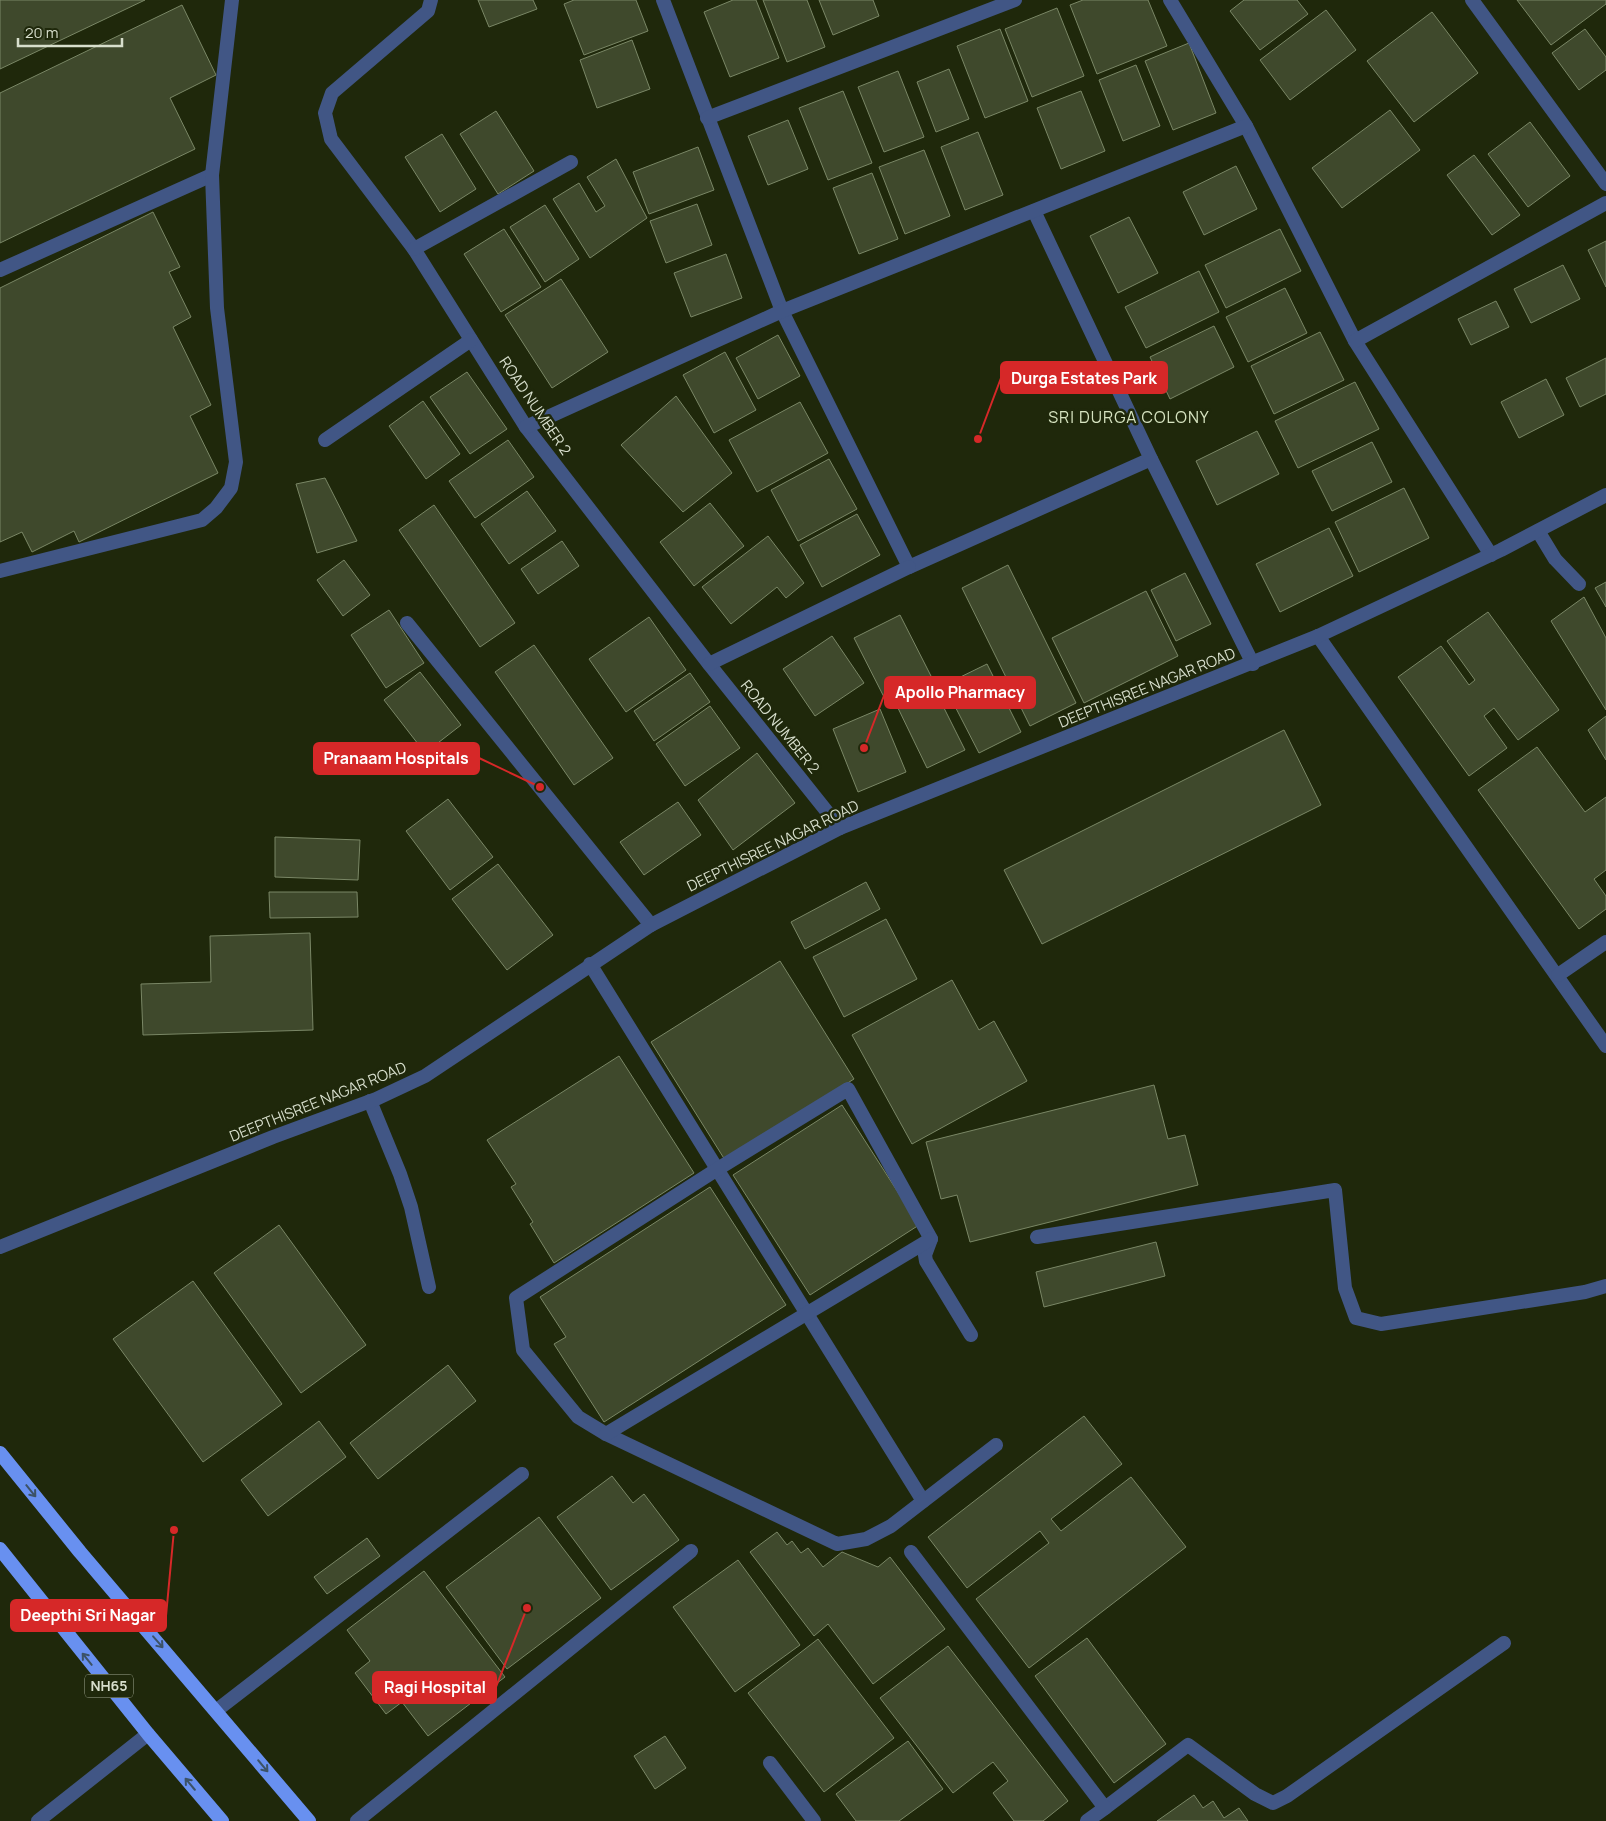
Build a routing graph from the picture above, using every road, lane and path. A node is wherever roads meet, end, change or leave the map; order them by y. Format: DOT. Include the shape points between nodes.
graph roads {
  1 [pos="232,0"];
  2 [pos="431,0"];
  3 [pos="663,0"];
  4 [pos="1015,0"];
  5 [pos="1170,0"];
  6 [pos="1472,0"];
  7 [pos="707,118"];
  8 [pos="1246,126"];
  9 [pos="571,162"];
  10 [pos="212,175"];
  11 [pos="1606,184"];
  12 [pos="1606,203"];
  13 [pos="1034,212"];
  14 [pos="414,249"];
  15 [pos="0,270"];
  16 [pos="782,311"];
  17 [pos="471,340"];
  18 [pos="1355,341"];
  19 [pos="526,427"];
  20 [pos="325,440"];
  21 [pos="1151,459"];
  22 [pos="1606,495"];
  23 [pos="1538,531"];
  24 [pos="1491,555"];
  25 [pos="909,567"];
  26 [pos="0,571"];
  27 [pos="1579,584"];
  28 [pos="407,623"];
  29 [pos="1318,636"];
  30 [pos="709,664"];
  31 [pos="1253,664"];
  32 [pos="840,828"];
  33 [pos="650,925"];
  34 [pos="1606,942"];
  35 [pos="590,964"];
  36 [pos="1558,975"];
  37 [pos="1606,1046"];
  38 [pos="373,1100"];
  39 [pos="716,1170"];
  40 [pos="1038,1237"];
  41 [pos="931,1239"];
  42 [pos="0,1246"];
  43 [pos="1606,1286"];
  44 [pos="430,1288"];
  45 [pos="806,1312"];
  46 [pos="971,1335"];
  47 [pos="606,1434"];
  48 [pos="996,1445"];
  49 [pos="0,1453"];
  50 [pos="522,1474"];
  51 [pos="923,1501"];
  52 [pos="0,1549"];
  53 [pos="691,1551"];
  54 [pos="910,1552"];
  55 [pos="1504,1643"];
  56 [pos="217,1710"];
  57 [pos="148,1734"];
  58 [pos="770,1763"];
  59 [pos="1105,1808"];
  60 [pos="38,1821"];
  61 [pos="222,1821"];
  62 [pos="309,1821"];
  63 [pos="357,1821"];
  64 [pos="814,1821"];
  65 [pos="1087,1821"];
  1 -- 10 [label="street"];
  2 -- 14 [label="street, ROAD NUMBER 2" via="428,11 332,93 325,113 331,139"];
  3 -- 7 [label="street"];
  4 -- 7 [label="street"];
  5 -- 8 [label="street"];
  6 -- 11 [label="street"];
  7 -- 16 [label="street"];
  8 -- 13 [label="street"];
  8 -- 18 [label="street"];
  9 -- 14 [label="street"];
  10 -- 15 [label="street"];
  10 -- 26 [label="street" via="217,308 236,462 232,488 202,520"];
  12 -- 18 [label="street"];
  13 -- 16 [label="street"];
  13 -- 21 [label="street"];
  14 -- 17 [label="street, ROAD NUMBER 2"];
  16 -- 19 [label="street"];
  16 -- 25 [label="street"];
  17 -- 19 [label="street, ROAD NUMBER 2"];
  17 -- 20 [label="street"];
  18 -- 24 [label="street"];
  19 -- 30 [label="street, ROAD NUMBER 2"];
  21 -- 25 [label="street"];
  21 -- 31 [label="street"];
  22 -- 23 [label="street, DEEPTHISREE NAGAR ROAD"];
  23 -- 24 [label="street, DEEPTHISREE NAGAR ROAD"];
  23 -- 27 [label="street" via="1555,560"];
  24 -- 29 [label="street, DEEPTHISREE NAGAR ROAD"];
  25 -- 30 [label="street"];
  28 -- 33 [label="street"];
  29 -- 31 [label="street, DEEPTHISREE NAGAR ROAD"];
  29 -- 36 [label="street"];
  30 -- 32 [label="street, ROAD NUMBER 2"];
  31 -- 32 [label="street, DEEPTHISREE NAGAR ROAD"];
  32 -- 33 [label="street, DEEPTHISREE NAGAR ROAD"];
  33 -- 35 [label="street, DEEPTHISREE NAGAR ROAD"];
  34 -- 36 [label="street"];
  35 -- 38 [label="street, DEEPTHISREE NAGAR ROAD" via="426,1076"];
  35 -- 39 [label="street"];
  36 -- 37 [label="street"];
  38 -- 42 [label="street, DEEPTHISREE NAGAR ROAD"];
  38 -- 44 [label="street" via="408,1199"];
  39 -- 41 [label="street" via="848,1090"];
  39 -- 45 [label="street"];
  39 -- 47 [label="street" via="516,1298 523,1350 578,1417"];
  40 -- 43 [label="street" via="1335,1190 1345,1288 1356,1318 1381,1324"];
  41 -- 45 [label="street"];
  41 -- 46 [label="street" via="926,1261"];
  45 -- 47 [label="street"];
  45 -- 51 [label="street"];
  47 -- 51 [label="street" via="837,1544 866,1539 891,1526"];
  48 -- 51 [label="street"];
  49 -- 56 [label="highway, one-way" via="80,1552"];
  50 -- 56 [label="street"];
  57 -- 52 [label="highway, NH65, one-way"];
  53 -- 63 [label="street"];
  54 -- 59 [label="street"];
  55 -- 59 [label="street" via="1273,1803 1255,1794 1188,1745"];
  56 -- 62 [label="highway, one-way"];
  57 -- 60 [label="street"];
  61 -- 57 [label="highway, NH65, one-way"];
  58 -- 64 [label="street"];
  59 -- 65 [label="street"];
}
